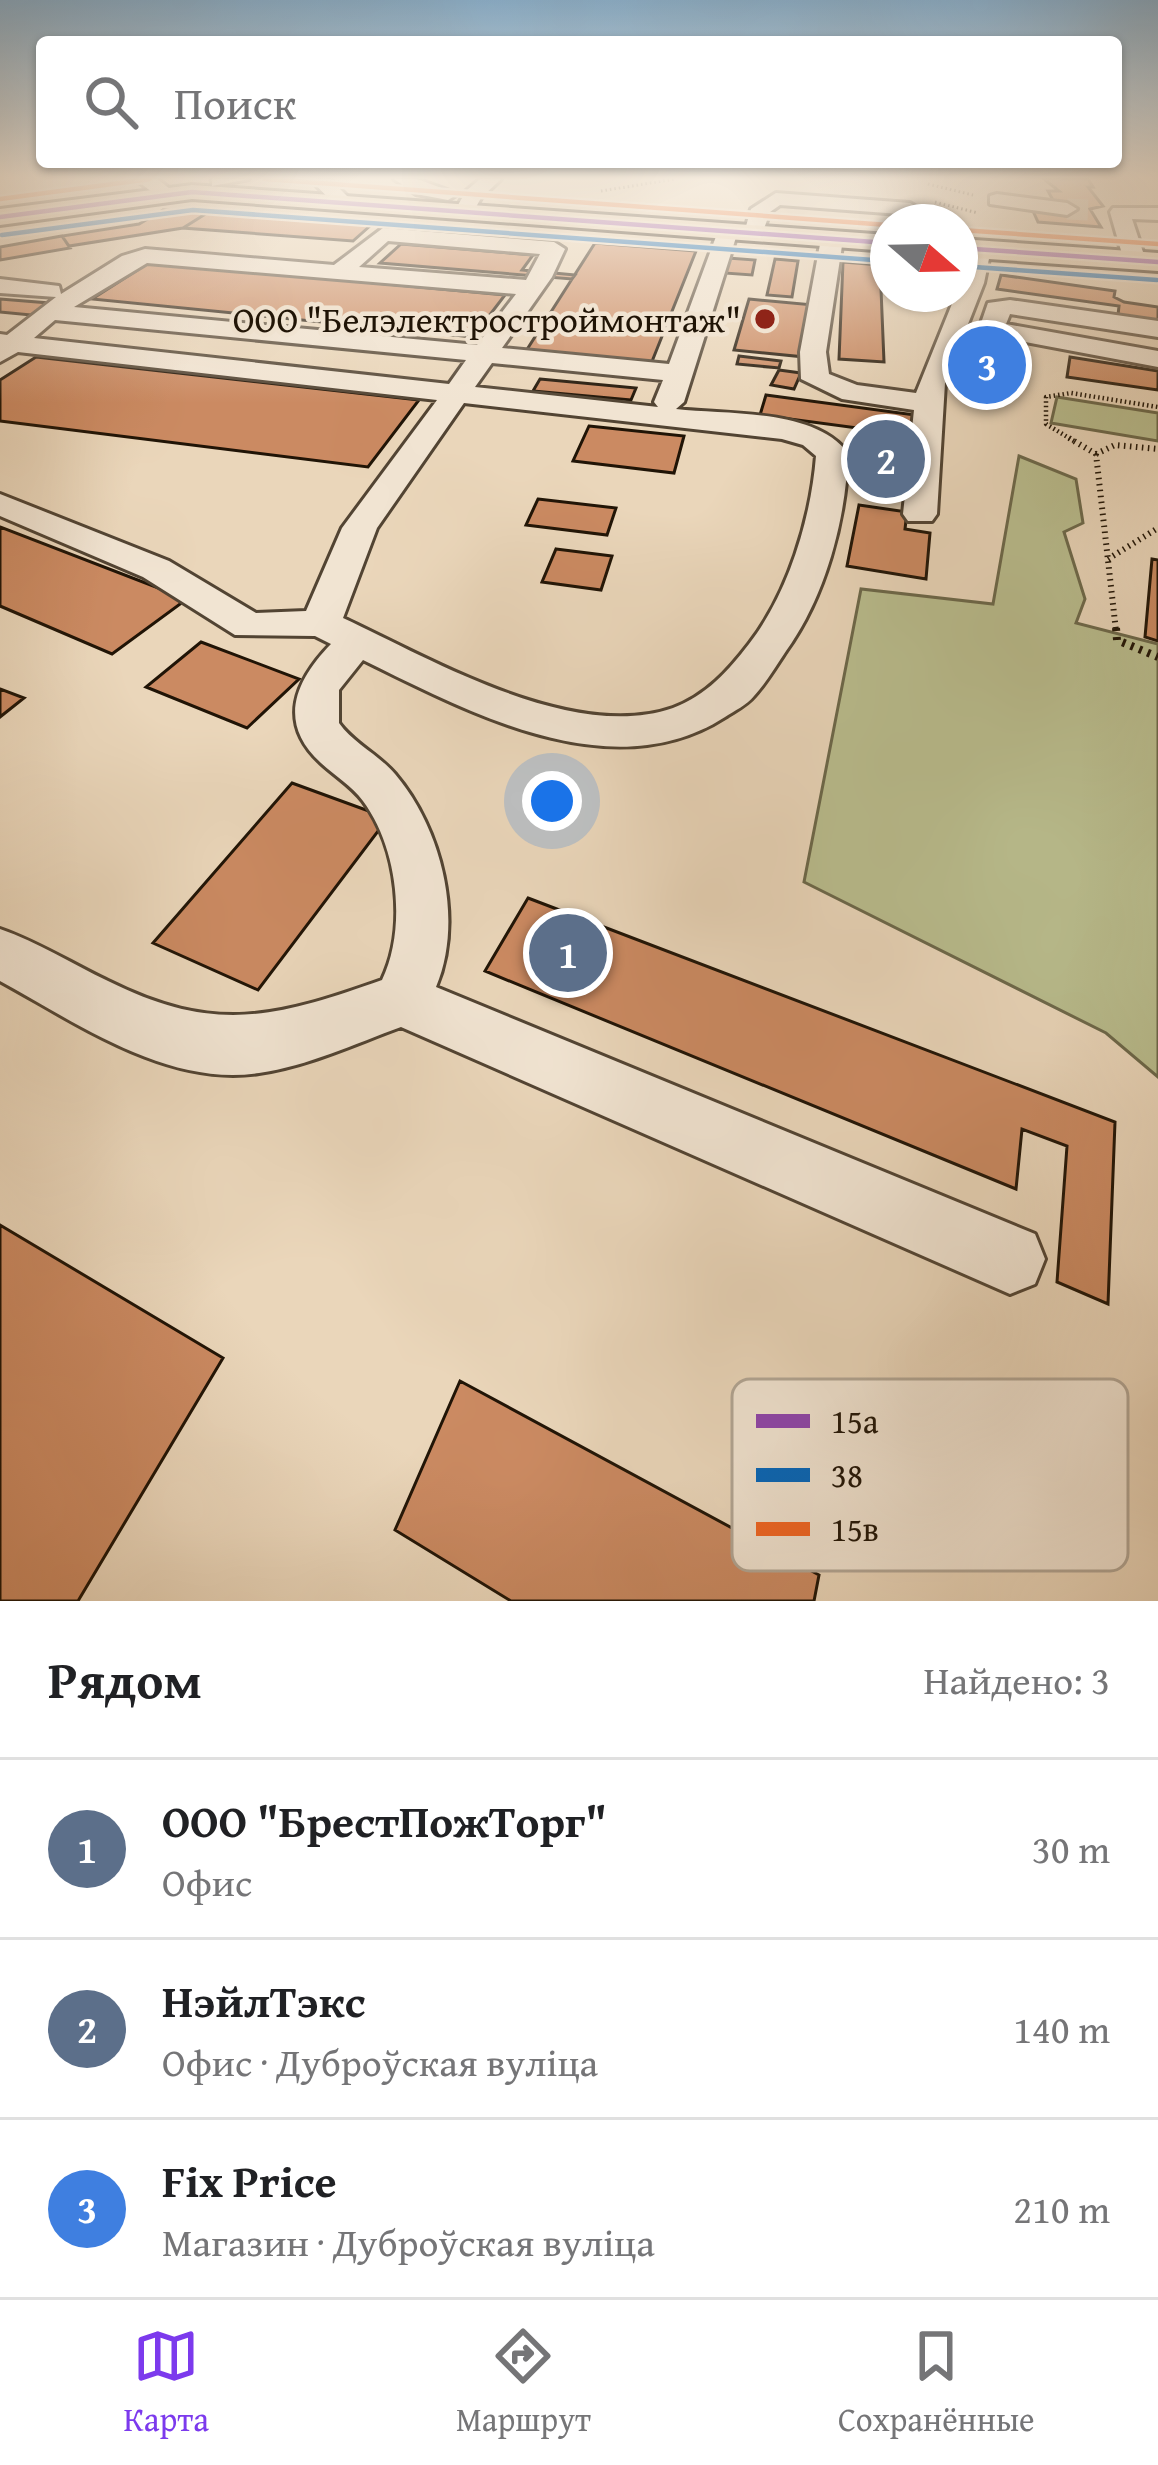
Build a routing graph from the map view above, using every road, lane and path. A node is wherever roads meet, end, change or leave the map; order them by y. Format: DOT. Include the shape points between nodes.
graph roads {
  1 [pos="361,254"];
  2 [pos="551,254"];
  3 [pos="736,254"];
  4 [pos="830,254"];
  5 [pos="1039,254"];
  6 [pos="1146,261"];
  7 [pos="342,270"];
  8 [pos="538,279"];
  9 [pos="0,286"];
  10 [pos="50,302"];
  11 [pos="960,312"];
  12 [pos="1158,329"];
  13 [pos="5,346"];
  14 [pos="488,354"];
  15 [pos="1158,358"];
  16 [pos="679,373"];
  17 [pos="458,394"];
  18 [pos="930,404"];
  19 [pos="1158,407"];
  20 [pos="664,416"];
  21 [pos="1158,449"];
  22 [pos="1096,454"];
  23 [pos="0,504"];
  24 [pos="920,514"];
  25 [pos="1158,528"];
  26 [pos="1108,559"];
  27 [pos="340,632"];
  28 [pos="1158,657"];
  29 [pos="0,953"];
  30 [pos="402,1000"];
  31 [pos="1010,1259"];
  1 -- 7 [label="street"];
  2 -- 8 [label="street"];
  3 -- 16 [label="street"];
  4 -- 18 [label="street" via="815,379"];
  5 -- 6 [label="main road"];
  7 -- 8 [label="street"];
  7 -- 10 [label="street" via="145,256"];
  8 -- 14 [label="street"];
  9 -- 10 [label="street"];
  10 -- 13 [label="street"];
  10 -- 14 [label="street"];
  11 -- 18 [label="street"];
  12 -- 15 [label="street" via="1010,307 998,308 992,329"];
  13 -- 17 [label="street"];
  14 -- 16 [label="street"];
  14 -- 17 [label="street"];
  16 -- 20 [label="street"];
  17 -- 20 [label="street"];
  17 -- 27 [label="street" via="360,527"];
  18 -- 24 [label="street"];
  19 -- 22 [label="path" via="1072,393 1046,397 1046,424"];
  20 -- 27 [label="street" via="800,433 832,453 794,606 751,675 725,698 663,729 594,734 503,707"];
  21 -- 22 [label="path" via="1115,446"];
  22 -- 26 [label="path"];
  23 -- 27 [label="street" via="157,569 249,626"];
  25 -- 26 [label="path"];
  26 -- 28 [label="path" via="1117,640"];
  27 -- 30 [label="street" via="314,709 332,748 381,790 416,877 424,934"];
  29 -- 30 [label="street" via="199,1045 282,1040"];
  30 -- 31 [label="street"];
}
